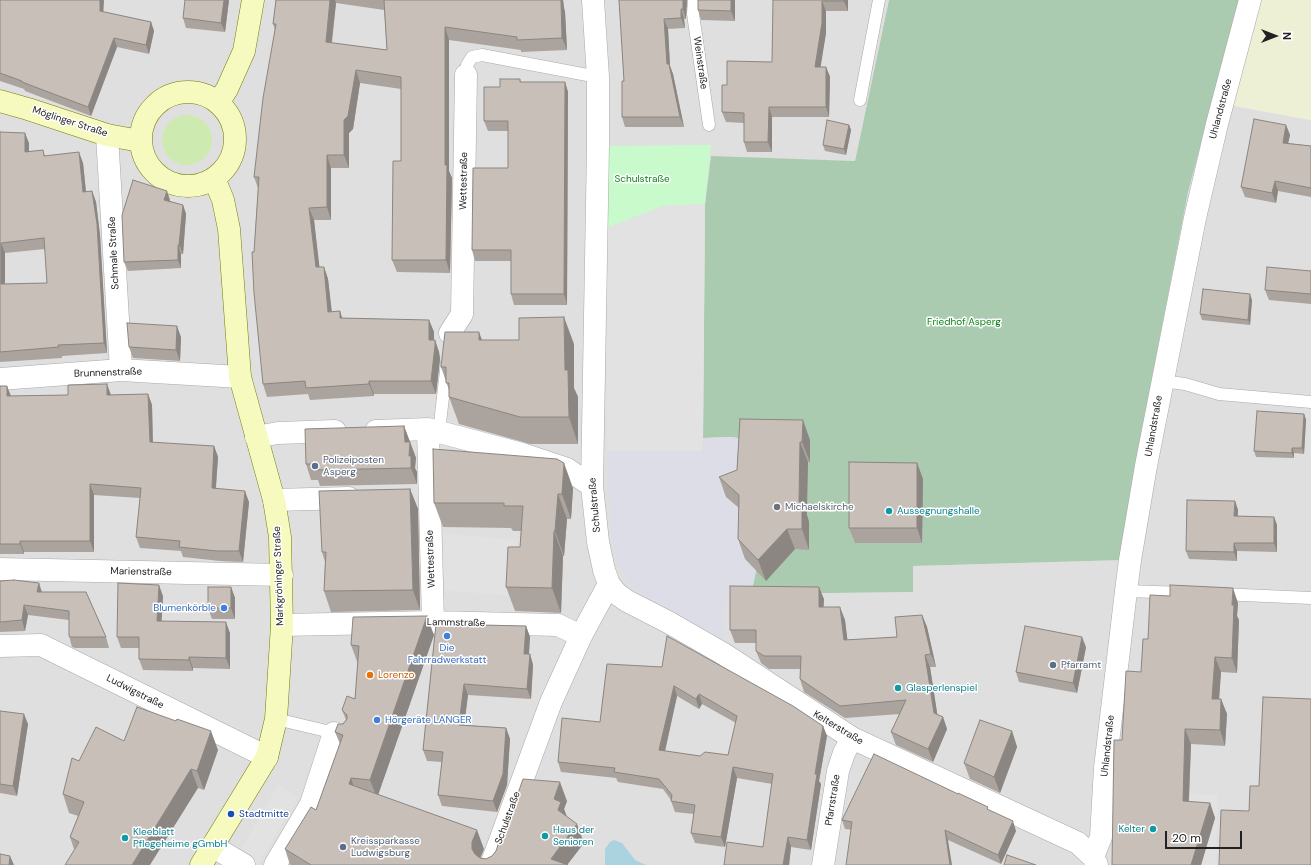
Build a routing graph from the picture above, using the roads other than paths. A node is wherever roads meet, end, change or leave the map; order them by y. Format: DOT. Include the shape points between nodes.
graph roads {
  1 [pos="253,0"];
  2 [pos="593,0"];
  3 [pos="694,0"];
  4 [pos="879,0"];
  5 [pos="1250,0"];
  6 [pos="466,75"];
  7 [pos="598,77"];
  8 [pos="860,100"];
  9 [pos="0,101"];
  10 [pos="218,103"];
  11 [pos="709,125"];
  12 [pos="107,135"];
  13 [pos="140,141"];
  14 [pos="214,178"];
  15 [pos="450,333"];
  16 [pos="121,370"];
  17 [pos="240,377"];
  18 [pos="0,379"];
  19 [pos="1162,381"];
  20 [pos="1311,402"];
  21 [pos="433,431"];
  22 [pos="256,437"];
  23 [pos="592,486"];
  24 [pos="367,497"];
  25 [pos="274,500"];
  26 [pos="0,569"];
  27 [pos="282,575"];
  28 [pos="609,584"];
  29 [pos="1126,591"];
  30 [pos="1311,598"];
  31 [pos="433,622"];
  32 [pos="282,625"];
  33 [pos="581,636"];
  34 [pos="0,646"];
  35 [pos="276,719"];
  36 [pos="341,734"];
  37 [pos="852,738"];
  38 [pos="266,757"];
  39 [pos="212,846"];
  40 [pos="1095,861"];
  41 [pos="201,865"];
  42 [pos="244,865"];
  43 [pos="275,865"];
  44 [pos="491,865"];
  45 [pos="823,865"];
  1 -- 10 [label="main road" via="244,51"];
  2 -- 7 [label="street, Schulstraße"];
  3 -- 11 [label="lane, Weinstraße" via="693,14"];
  4 -- 8 [label="lane"];
  5 -- 19 [label="street, Uhlandstraße" via="1195,218"];
  6 -- 7 [label="lane, Wettestraße" via="467,65 472,57 482,55"];
  6 -- 15 [label="street, Wettestraße" via="462,314"];
  7 -- 23 [label="street, Schulstraße"];
  9 -- 12 [label="main road, Möglinger Straße"];
  10 -- 13 [label="main road" via="202,94 184,92 167,96 152,107 143,123"];
  10 -- 14 [label="main road" via="228,114 233,127 234,142 232,156 225,168"];
  12 -- 13 [label="main road, Möglinger Straße"];
  12 -- 16 [label="street, Schmale Straße"];
  13 -- 14 [label="main road" via="144,157 153,171 166,181 182,186 199,185"];
  14 -- 17 [label="main road, Markgröninger Straße" via="223,200 229,229"];
  15 -- 21 [label="lane, Wettestraße"];
  16 -- 17 [label="street, Brunnenstraße"];
  16 -- 18 [label="street, Brunnenstraße"];
  17 -- 22 [label="main road, Markgröninger Straße"];
  19 -- 20 [label="lane" via="1185,384 1219,394"];
  19 -- 29 [label="street, Uhlandstraße"];
  21 -- 22 [label="street" via="278,432"];
  21 -- 23 [label="street" via="530,456 567,470"];
  21 -- 31 [label="street, Wettestraße" via="421,496"];
  22 -- 25 [label="main road, Markgröninger Straße"];
  23 -- 28 [label="street, Schulstraße" via="598,542"];
  24 -- 25 [label="street"];
  25 -- 27 [label="main road, Markgröninger Straße" via="280,537"];
  26 -- 27 [label="street, Marienstraße"];
  27 -- 32 [label="main road, Markgröninger Straße"];
  28 -- 33 [label="street, Schulstraße"];
  28 -- 37 [label="street, Kelterstraße" via="627,601 722,653"];
  29 -- 30 [label="lane"];
  29 -- 40 [label="street, Uhlandstraße" via="1105,768 1101,837"];
  31 -- 32 [label="street, Lammstraße"];
  31 -- 33 [label="street, Lammstraße" via="558,625"];
  32 -- 35 [label="main road, Markgröninger Straße"];
  33 -- 44 [label="street, Schulstraße" via="551,702"];
  34 -- 38 [label="street, Ludwigstraße" via="41,645"];
  35 -- 36 [label="lane"];
  35 -- 38 [label="main road, Markgröninger Straße"];
  36 -- 43 [label="street" via="311,804"];
  37 -- 40 [label="street, Kelterstraße" via="1078,843"];
  37 -- 45 [label="street, Pfarrstraße" via="838,771"];
  38 -- 39 [label="main road, Markgröninger Straße"];
  39 -- 41 [label="main road, Markgröninger Straße"];
  39 -- 42 [label="street"];
}
